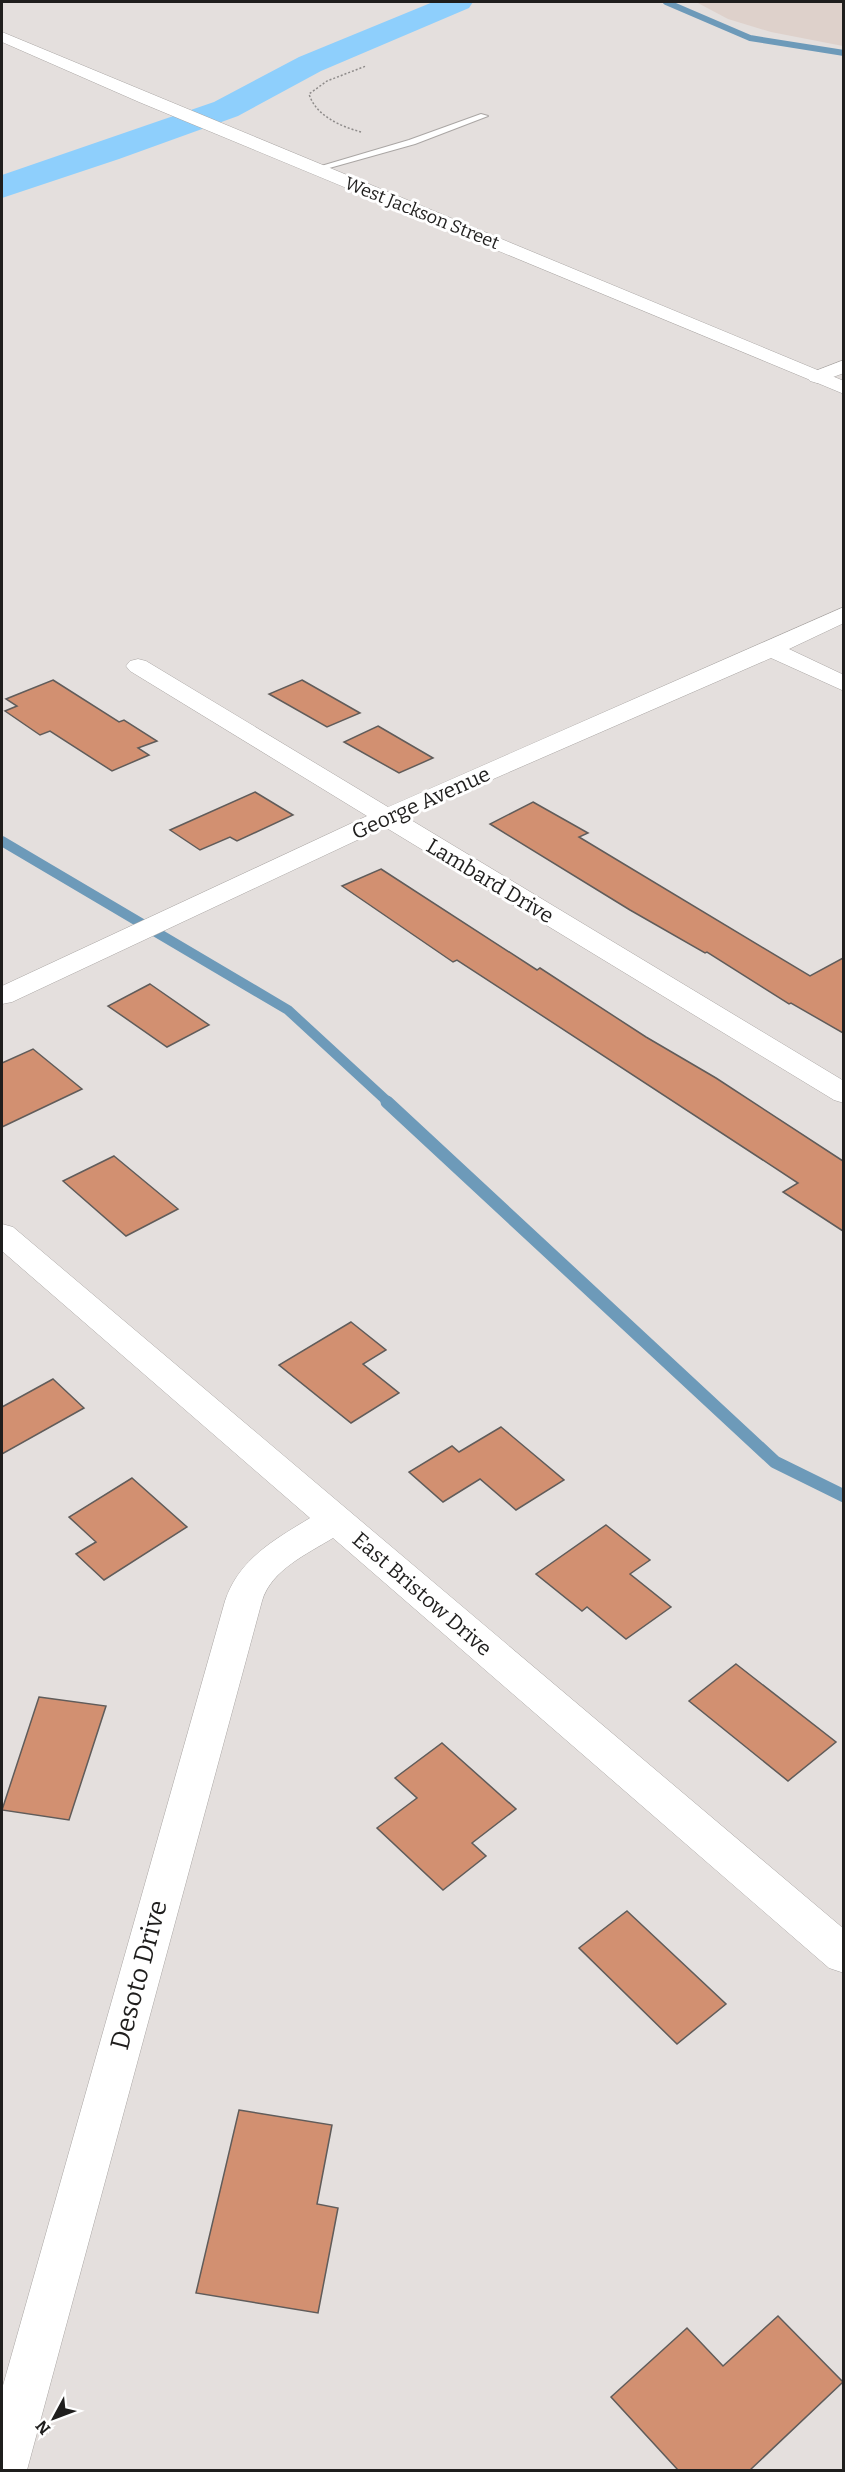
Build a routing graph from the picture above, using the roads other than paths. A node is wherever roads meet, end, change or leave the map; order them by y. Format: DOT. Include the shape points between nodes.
graph roads {
  1 [pos="2,37"];
  2 [pos="484,116"];
  3 [pos="315,169"];
  4 [pos="843,366"];
  5 [pos="817,377"];
  6 [pos="843,388"];
  7 [pos="843,614"];
  8 [pos="771,649"];
  9 [pos="138,666"];
  10 [pos="843,684"];
  11 [pos="385,818"];
  12 [pos="2,996"];
  13 [pos="843,1094"];
  14 [pos="2,1234"];
  15 [pos="335,1520"];
  16 [pos="843,1955"];
  17 [pos="3,2470"];
  1 -- 3 [label="street, West Jackson Street"];
  2 -- 3 [label="lane" via="412,142"];
  3 -- 5 [label="street, West Jackson Street"];
  4 -- 5 [label="street"];
  5 -- 6 [label="street, West Jackson Street"];
  7 -- 8 [label="street, George Avenue"];
  8 -- 10 [label="street"];
  8 -- 11 [label="street, George Avenue"];
  9 -- 11 [label="street, Lambard Drive"];
  11 -- 12 [label="street, George Avenue"];
  11 -- 13 [label="street, Lambard Drive"];
  14 -- 15 [label="street, East Bristow Drive"];
  15 -- 16 [label="street, East Bristow Drive"];
  15 -- 17 [label="street, Desoto Drive" via="274,1560 248,1587"];
}
